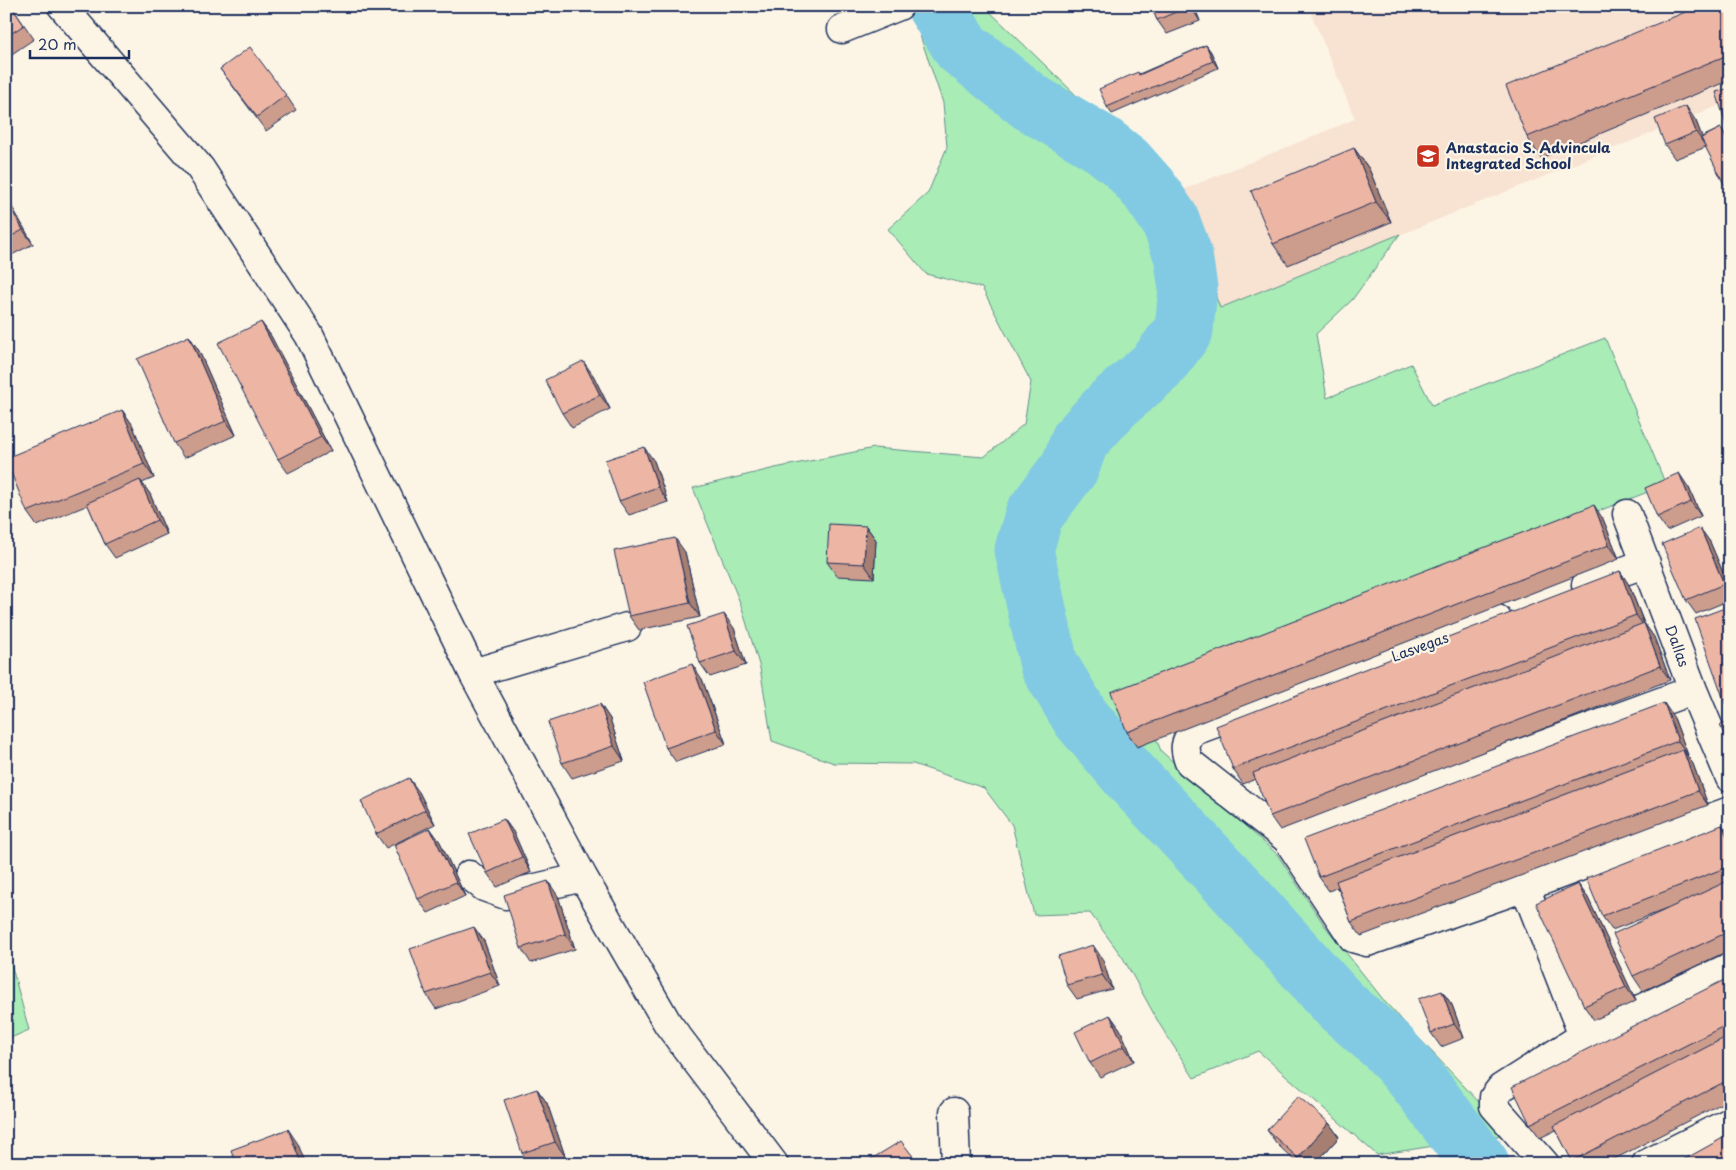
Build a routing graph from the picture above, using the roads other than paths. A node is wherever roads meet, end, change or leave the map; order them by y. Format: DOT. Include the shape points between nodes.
graph roads {
  1 [pos="62,6"];
  2 [pos="899,6"];
  3 [pos="842,29"];
  4 [pos="1627,514"];
  5 [pos="1646,563"];
  6 [pos="1563,594"];
  7 [pos="1517,611"];
  8 [pos="627,627"];
  9 [pos="472,673"];
  10 [pos="1693,690"];
  11 [pos="1730,778"];
  12 [pos="1730,811"];
  13 [pos="1287,839"];
  14 [pos="469,875"];
  15 [pos="583,877"];
  16 [pos="1525,887"];
  17 [pos="1730,967"];
  18 [pos="1583,1036"];
  19 [pos="954,1112"];
  20 [pos="1730,1122"];
  21 [pos="774,1164"];
  22 [pos="956,1164"];
  23 [pos="1544,1164"];
  24 [pos="1646,1164"];
  1 -- 9 [label="street" via="200,168 309,335"];
  2 -- 3 [label="street"];
  4 -- 5 [label="street, Dallas"];
  5 -- 6 [label="street"];
  5 -- 10 [label="street, Dallas"];
  7 -- 13 [label="street, Lasvegas" via="1194,731 1186,739 1184,751 1190,762"];
  8 -- 9 [label="street"];
  9 -- 15 [label="street"];
  10 -- 11 [label="street, Dallas"];
  10 -- 13 [label="street"];
  12 -- 16 [label="street"];
  13 -- 16 [label="street" via="1353,938 1359,941 1374,939"];
  14 -- 15 [label="street" via="484,887 506,894"];
  15 -- 21 [label="street" via="668,1024"];
  16 -- 18 [label="street"];
  17 -- 18 [label="street"];
  18 -- 23 [label="street" via="1500,1088 1494,1097 1494,1106"];
  19 -- 22 [label="street"];
  20 -- 24 [label="street"];
}
